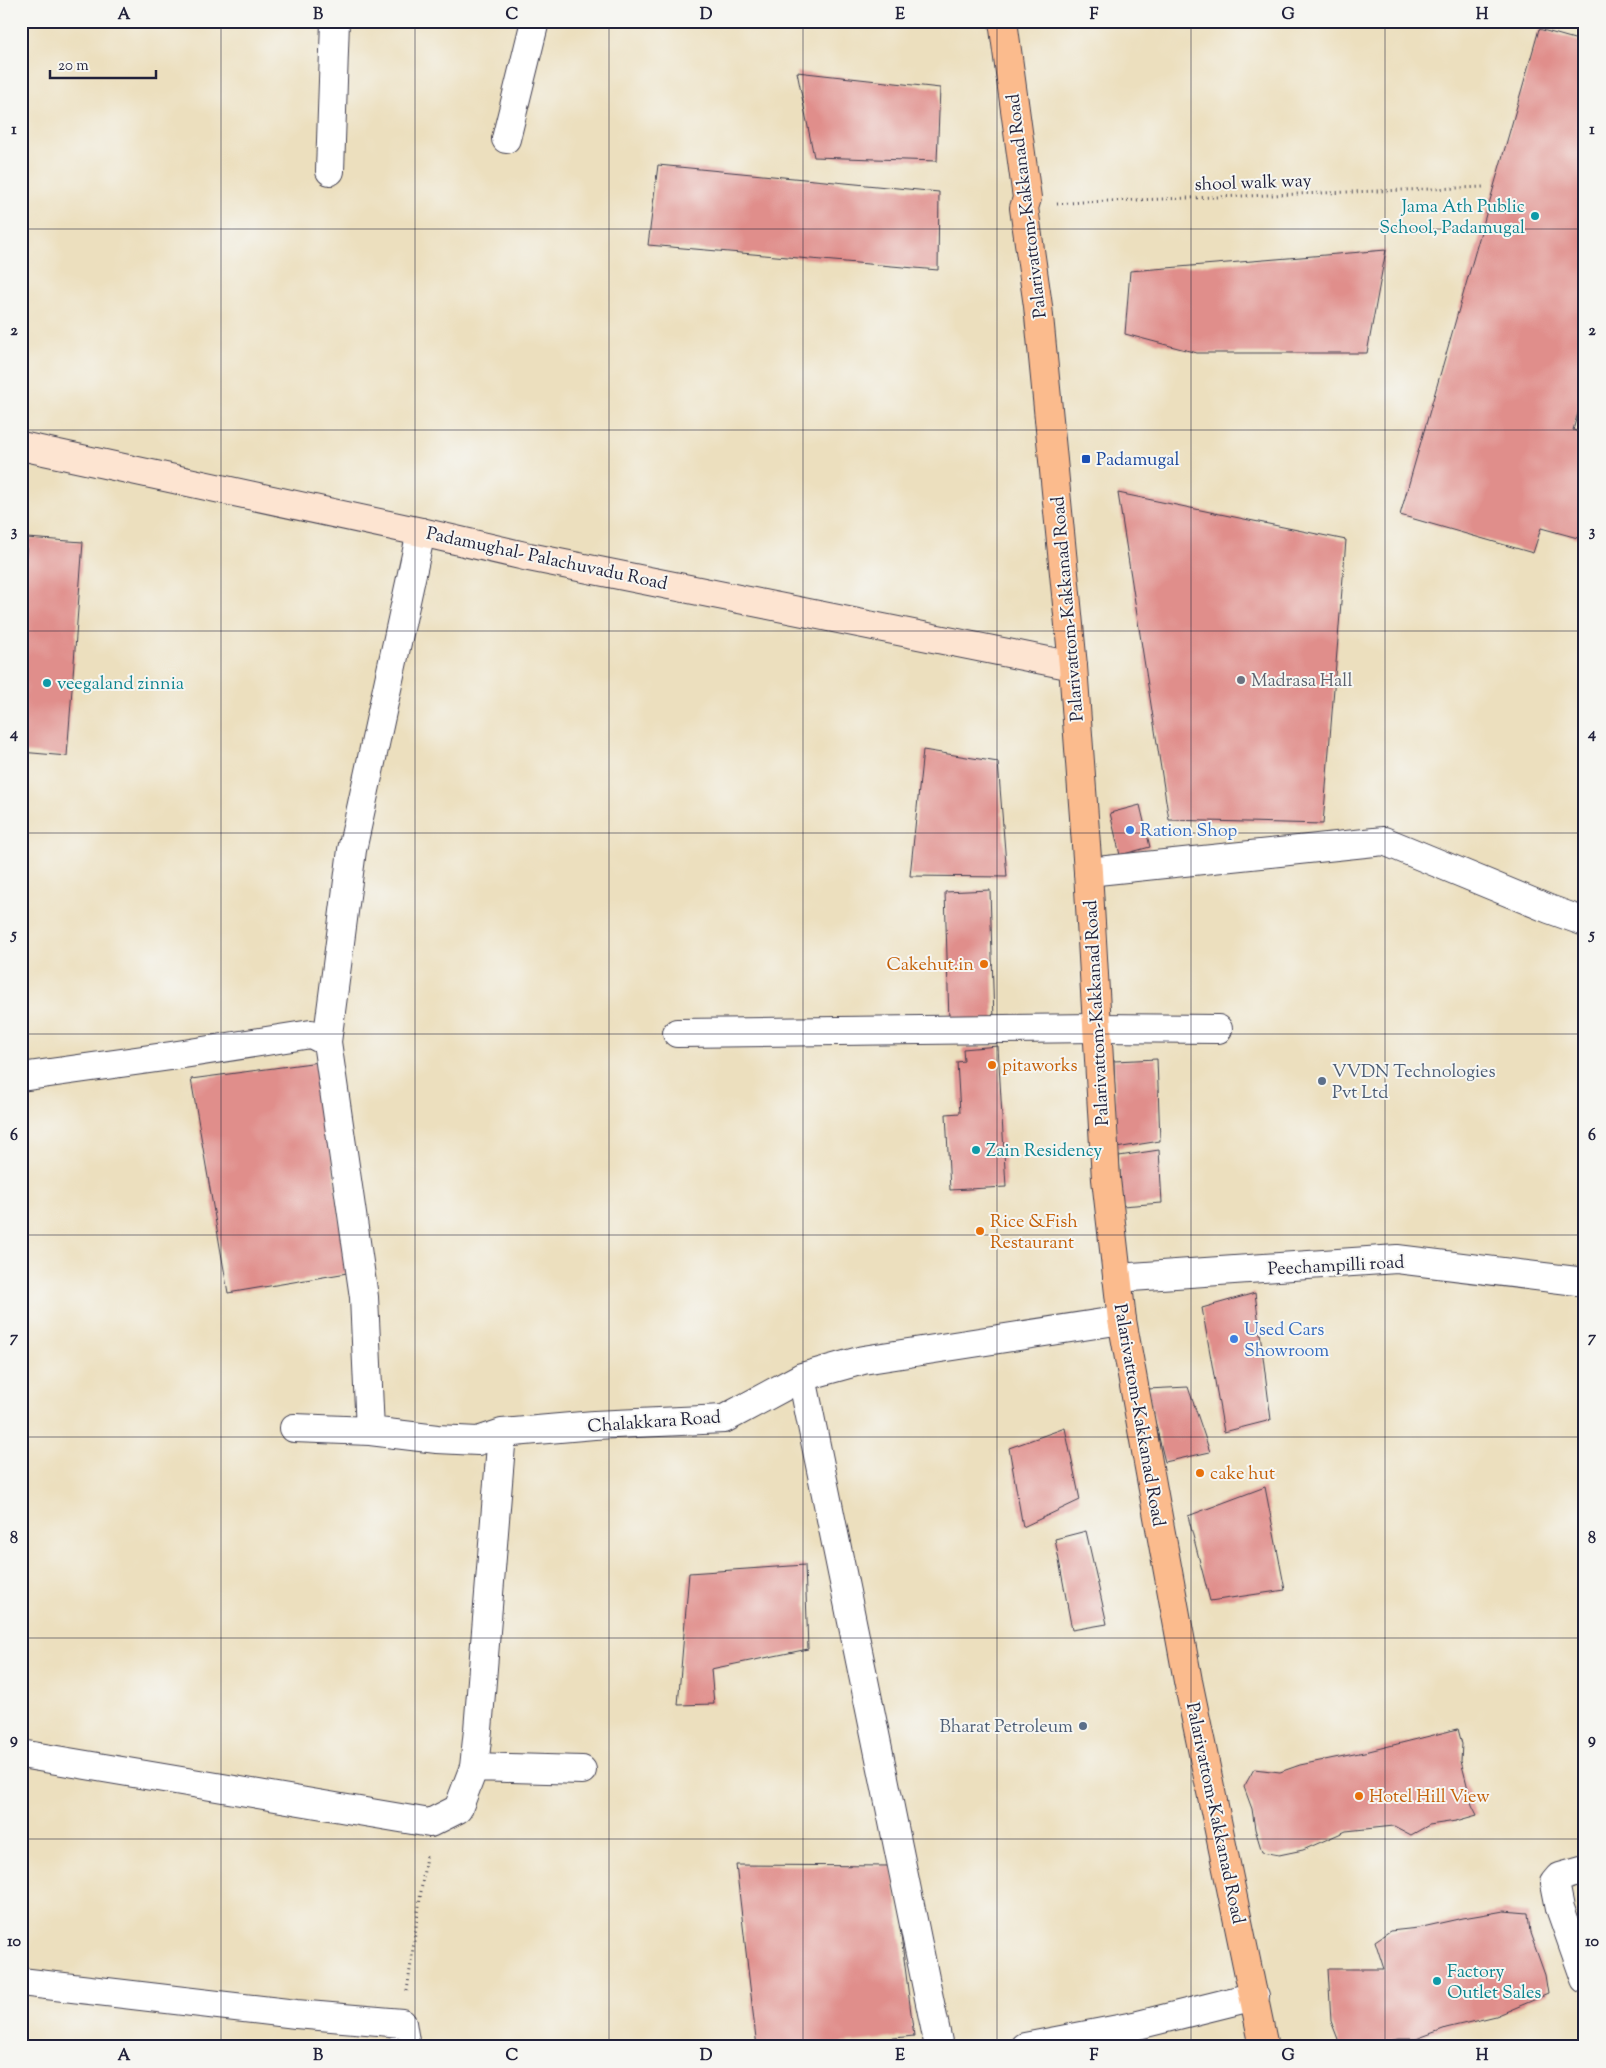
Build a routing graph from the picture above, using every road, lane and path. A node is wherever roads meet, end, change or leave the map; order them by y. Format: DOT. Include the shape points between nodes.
graph roads {
  1 [pos="335,21"];
  2 [pos="535,21"];
  3 [pos="1003,21"];
  4 [pos="506,139"];
  5 [pos="330,171"];
  6 [pos="1484,187"];
  7 [pos="1024,208"];
  8 [pos="21,446"];
  9 [pos="421,532"];
  10 [pos="1073,666"];
  11 [pos="1088,872"];
  12 [pos="1585,922"];
  13 [pos="1097,1028"];
  14 [pos="1218,1029"];
  15 [pos="677,1033"];
  16 [pos="327,1042"];
  17 [pos="21,1077"];
  18 [pos="1117,1278"];
  19 [pos="1585,1282"];
  20 [pos="1122,1320"];
  21 [pos="802,1377"];
  22 [pos="294,1428"];
  23 [pos="370,1431"];
  24 [pos="502,1433"];
  25 [pos="21,1754"];
  26 [pos="474,1767"];
  27 [pos="582,1770"];
  28 [pos="430,1823"];
  29 [pos="1585,1870"];
  30 [pos="1585,1980"];
  31 [pos="21,1982"];
  32 [pos="1255,1996"];
  33 [pos="404,2035"];
  34 [pos="939,2047"];
  35 [pos="1025,2047"];
  36 [pos="1264,2047"];
  1 -- 5 [label="street"];
  2 -- 4 [label="street"];
  3 -- 7 [label="main road, Palarivattom-Kakkanad Road" via="1027,198"];
  6 -- 7 [label="path, shool walk way" via="1082,202"];
  7 -- 10 [label="main road, Palarivattom-Kakkanad Road" via="1038,306"];
  8 -- 9 [label="main road, Padamughal- Palachuvadu Road"];
  9 -- 10 [label="main road, Padamughal- Palachuvadu Road" via="539,559"];
  9 -- 16 [label="street" via="352,850"];
  10 -- 11 [label="main road, Palarivattom-Kakkanad Road"];
  11 -- 12 [label="street" via="1384,841"];
  11 -- 13 [label="main road, Palarivattom-Kakkanad Road"];
  13 -- 14 [label="street"];
  13 -- 15 [label="street"];
  13 -- 18 [label="main road, Palarivattom-Kakkanad Road" via="1106,1178"];
  16 -- 17 [label="street" via="311,1034"];
  16 -- 23 [label="street" via="364,1297"];
  18 -- 19 [label="street, Peechampilli road" via="1397,1259"];
  18 -- 20 [label="main road, Palarivattom-Kakkanad Road"];
  20 -- 21 [label="street, Chalakkara Road" via="863,1360"];
  20 -- 32 [label="main road, Palarivattom-Kakkanad Road" via="1188,1681"];
  21 -- 24 [label="street, Chalakkara Road" via="724,1419 639,1421"];
  21 -- 34 [label="street"];
  22 -- 23 [label="street, Chalakkara Road"];
  23 -- 24 [label="street, Chalakkara Road" via="478,1441"];
  24 -- 26 [label="street"];
  25 -- 28 [label="street"];
  26 -- 27 [label="street"];
  26 -- 28 [label="street" via="458,1809"];
  28 -- 33 [label="path"];
  29 -- 30 [label="street" via="1560,1877 1555,1884"];
  31 -- 33 [label="street" via="296,2014"];
  32 -- 35 [label="street" via="1134,2026"];
  32 -- 36 [label="main road, Palarivattom-Kakkanad Road"];
}
